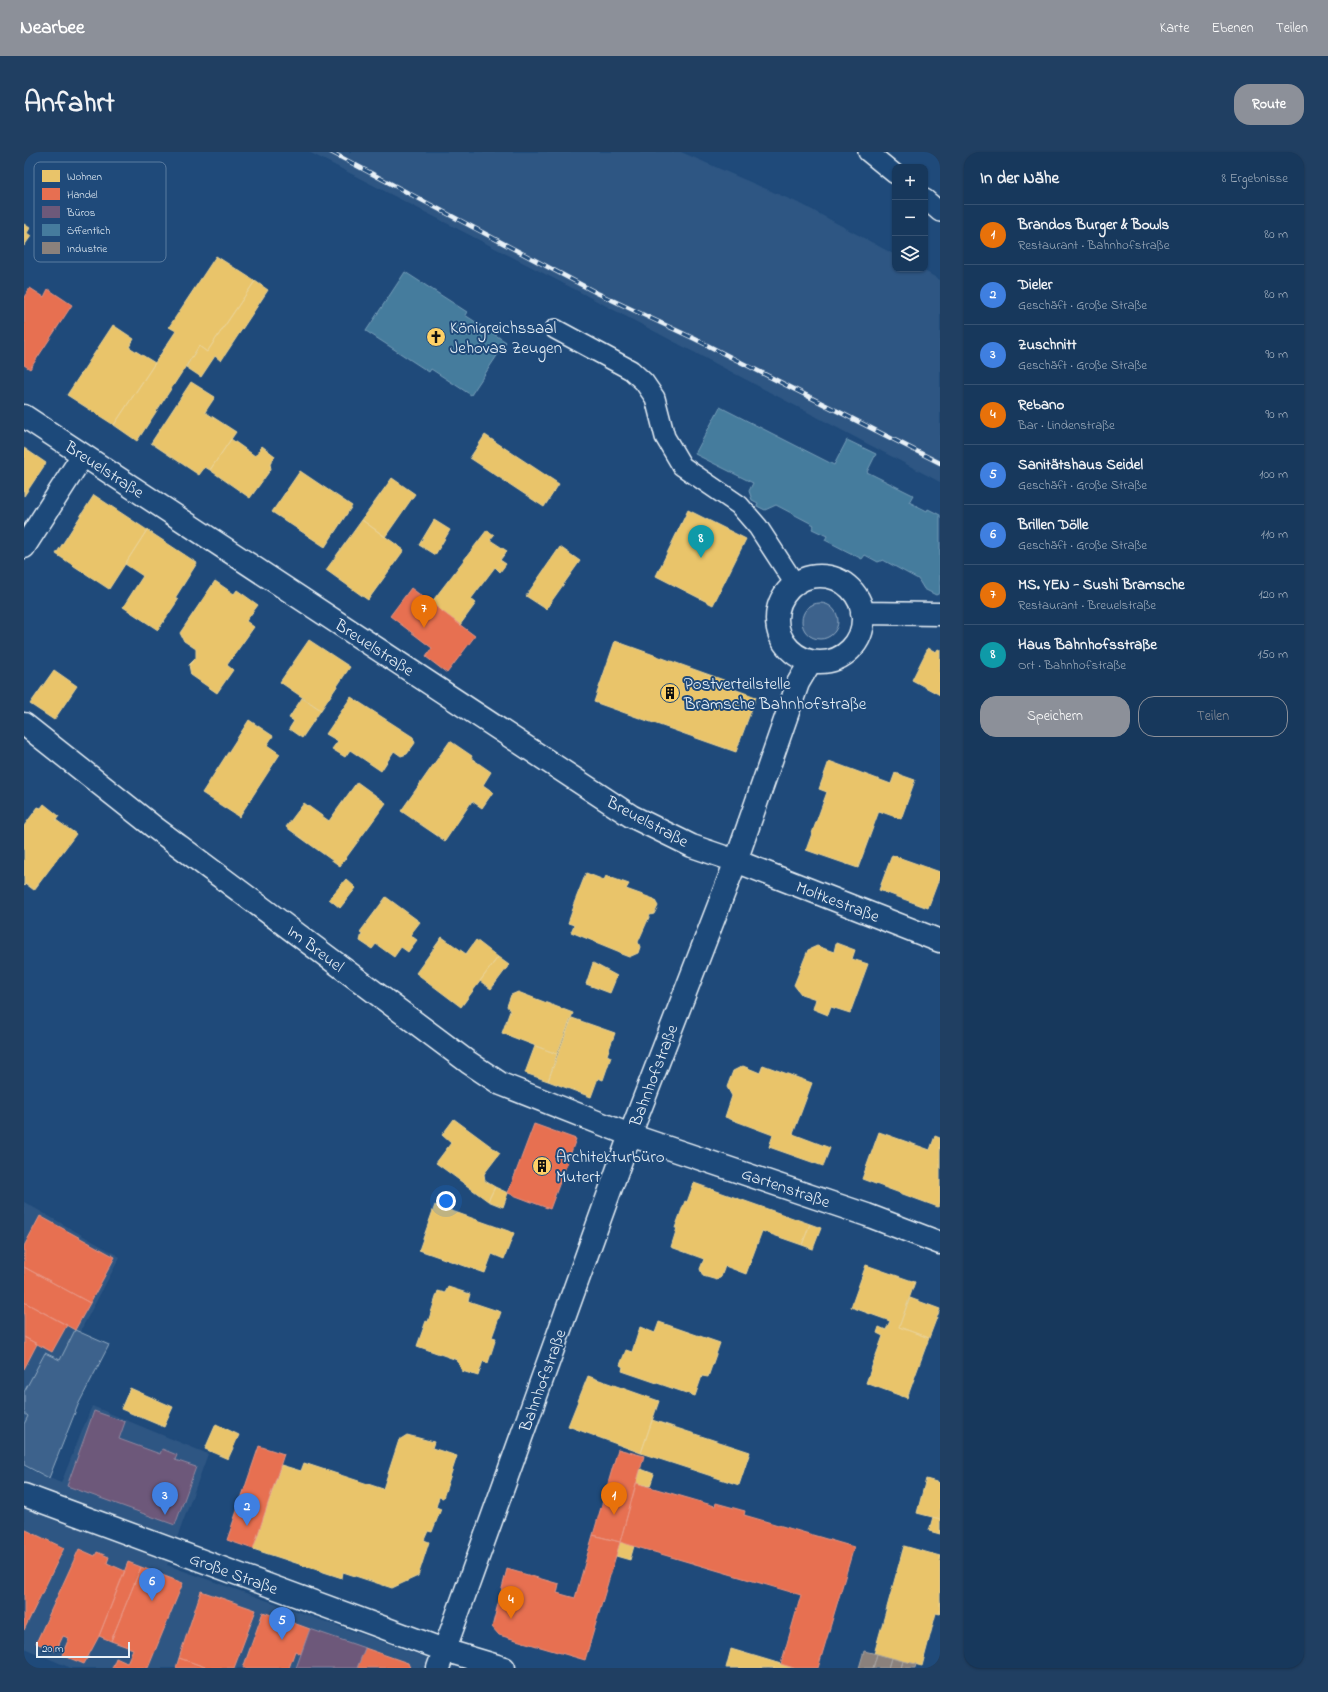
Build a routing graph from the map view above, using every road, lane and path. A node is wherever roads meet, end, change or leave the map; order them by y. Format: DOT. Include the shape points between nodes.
graph roads {
  1 [pos="868,152"];
  2 [pos="892,172"];
  3 [pos="926,200"];
  4 [pos="940,212"];
  5 [pos="555,329"];
  6 [pos="24,416"];
  7 [pos="83,455"];
  8 [pos="24,547"];
  9 [pos="795,584"];
  10 [pos="862,613"];
  11 [pos="940,614"];
  12 [pos="811,661"];
  13 [pos="24,724"];
  14 [pos="736,861"];
  15 [pos="940,941"];
  16 [pos="630,1135"];
  17 [pos="940,1243"];
  18 [pos="24,1495"];
  19 [pos="441,1659"];
  20 [pos="504,1668"];
  1 -- 2 [label="lane"];
  3 -- 4 [label="lane"];
  5 -- 9 [label="lane" via="631,370 644,382 655,398 665,437 682,466 739,505 758,527"];
  6 -- 7 [label="street, Breuelstraße"];
  7 -- 8 [label="street"];
  7 -- 14 [label="street, Breuelstraße" via="631,816 692,846"];
  9 -- 10 [label="street" via="822,576 843,583 856,597"];
  9 -- 12 [label="street" via="780,603 777,615 778,628 789,650"];
  10 -- 11 [label="street"];
  10 -- 12 [label="street" via="858,640 849,650 838,658 825,662"];
  12 -- 14 [label="street, Bahnhofstraße" via="798,683"];
  13 -- 16 [label="street, Im Breuel" via="154,827 468,1062 501,1084"];
  14 -- 15 [label="street, Moltkestraße"];
  14 -- 16 [label="street, Bahnhofstraße"];
  16 -- 17 [label="street, Gartenstraße" via="867,1215"];
  16 -- 19 [label="street, Bahnhofstraße"];
  18 -- 19 [label="street, Große Straße"];
  19 -- 20 [label="street, Große Straße"];
}
